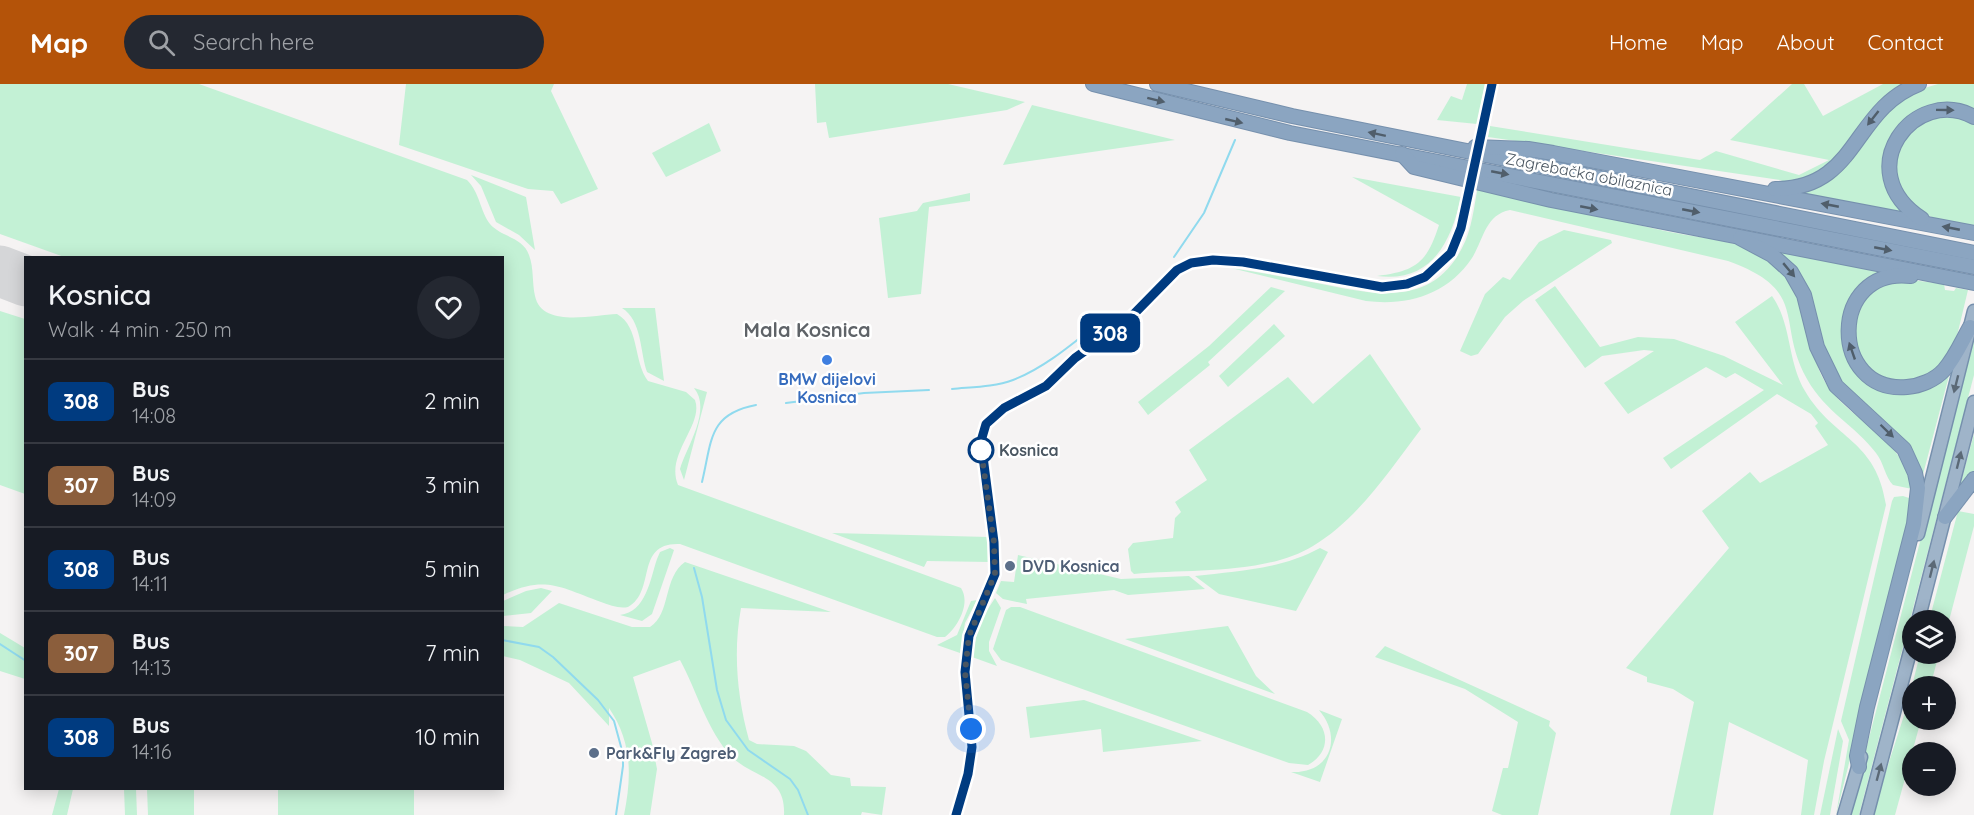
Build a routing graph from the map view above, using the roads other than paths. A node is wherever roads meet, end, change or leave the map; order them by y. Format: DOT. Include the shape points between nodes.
graph roads {
  1 [pos="1093,84"];
  2 [pos="1157,84"];
  3 [pos="1492,84"];
  4 [pos="1919,84"];
  5 [pos="1974,117"];
  6 [pos="1435,146"];
  7 [pos="1402,154"];
  8 [pos="1760,192"];
  9 [pos="1929,224"];
  10 [pos="1974,233"];
  11 [pos="1740,238"];
  12 [pos="1974,253"];
  13 [pos="1974,267"];
  14 [pos="1943,276"];
  15 [pos="1974,283"];
  16 [pos="1974,311"];
  17 [pos="1970,327"];
  18 [pos="1974,402"];
  19 [pos="1974,478"];
  20 [pos="1945,517"];
  21 [pos="1921,610"];
  22 [pos="1907,664"];
  23 [pos="1858,767"];
  24 [pos="956,815"];
  25 [pos="1844,815"];
  26 [pos="1867,815"];
  1 -- 7 [label="highway, Zagrebačka obilaznica, one-way" via="1231,120"];
  6 -- 2 [label="highway, Zagrebačka obilaznica, one-way"];
  3 -- 24 [label="street, bridge" via="1457,241 1444,262 1425,277 1400,286 1369,286 1222,260 1185,265 1127,321 1075,358 1046,386 991,418 981,441 995,574 969,636 965,672 972,747"];
  4 -- 8 [label="highway, one-way" via="1886,102 1846,156 1823,178 1801,187"];
  9 -- 5 [label="highway, one-way" via="1910,211 1891,183 1888,171 1893,144 1906,126 1926,112 1947,108"];
  6 -- 8 [label="highway" via="1453,142 1528,149"];
  6 -- 12 [label="highway, Zagrebačka obilaznica"];
  7 -- 11 [label="highway, one-way" via="1414,167 1551,200"];
  7 -- 13 [label="highway, Zagrebačka obilaznica, one-way"];
  9 -- 8 [label="highway, one-way"];
  10 -- 9 [label="highway, one-way"];
  11 -- 14 [label="highway"];
  11 -- 23 [label="highway, one-way" via="1772,255 1791,272 1804,295 1817,347 1836,386 1899,442 1915,473 1918,488 1914,524 1867,707"];
  14 -- 15 [label="highway"];
  17 -- 14 [label="highway, one-way" via="1943,372 1922,384 1899,388 1885,385 1865,372 1850,351 1850,312 1864,291 1894,277"];
  16 -- 17 [label="highway"];
  17 -- 23 [label="highway, one-way"];
  20 -- 18 [label="highway, one-way"];
  19 -- 20 [label="highway"];
  21 -- 20 [label="highway, one-way"];
  26 -- 22 [label="highway, one-way"];
  23 -- 25 [label="highway"];
}
